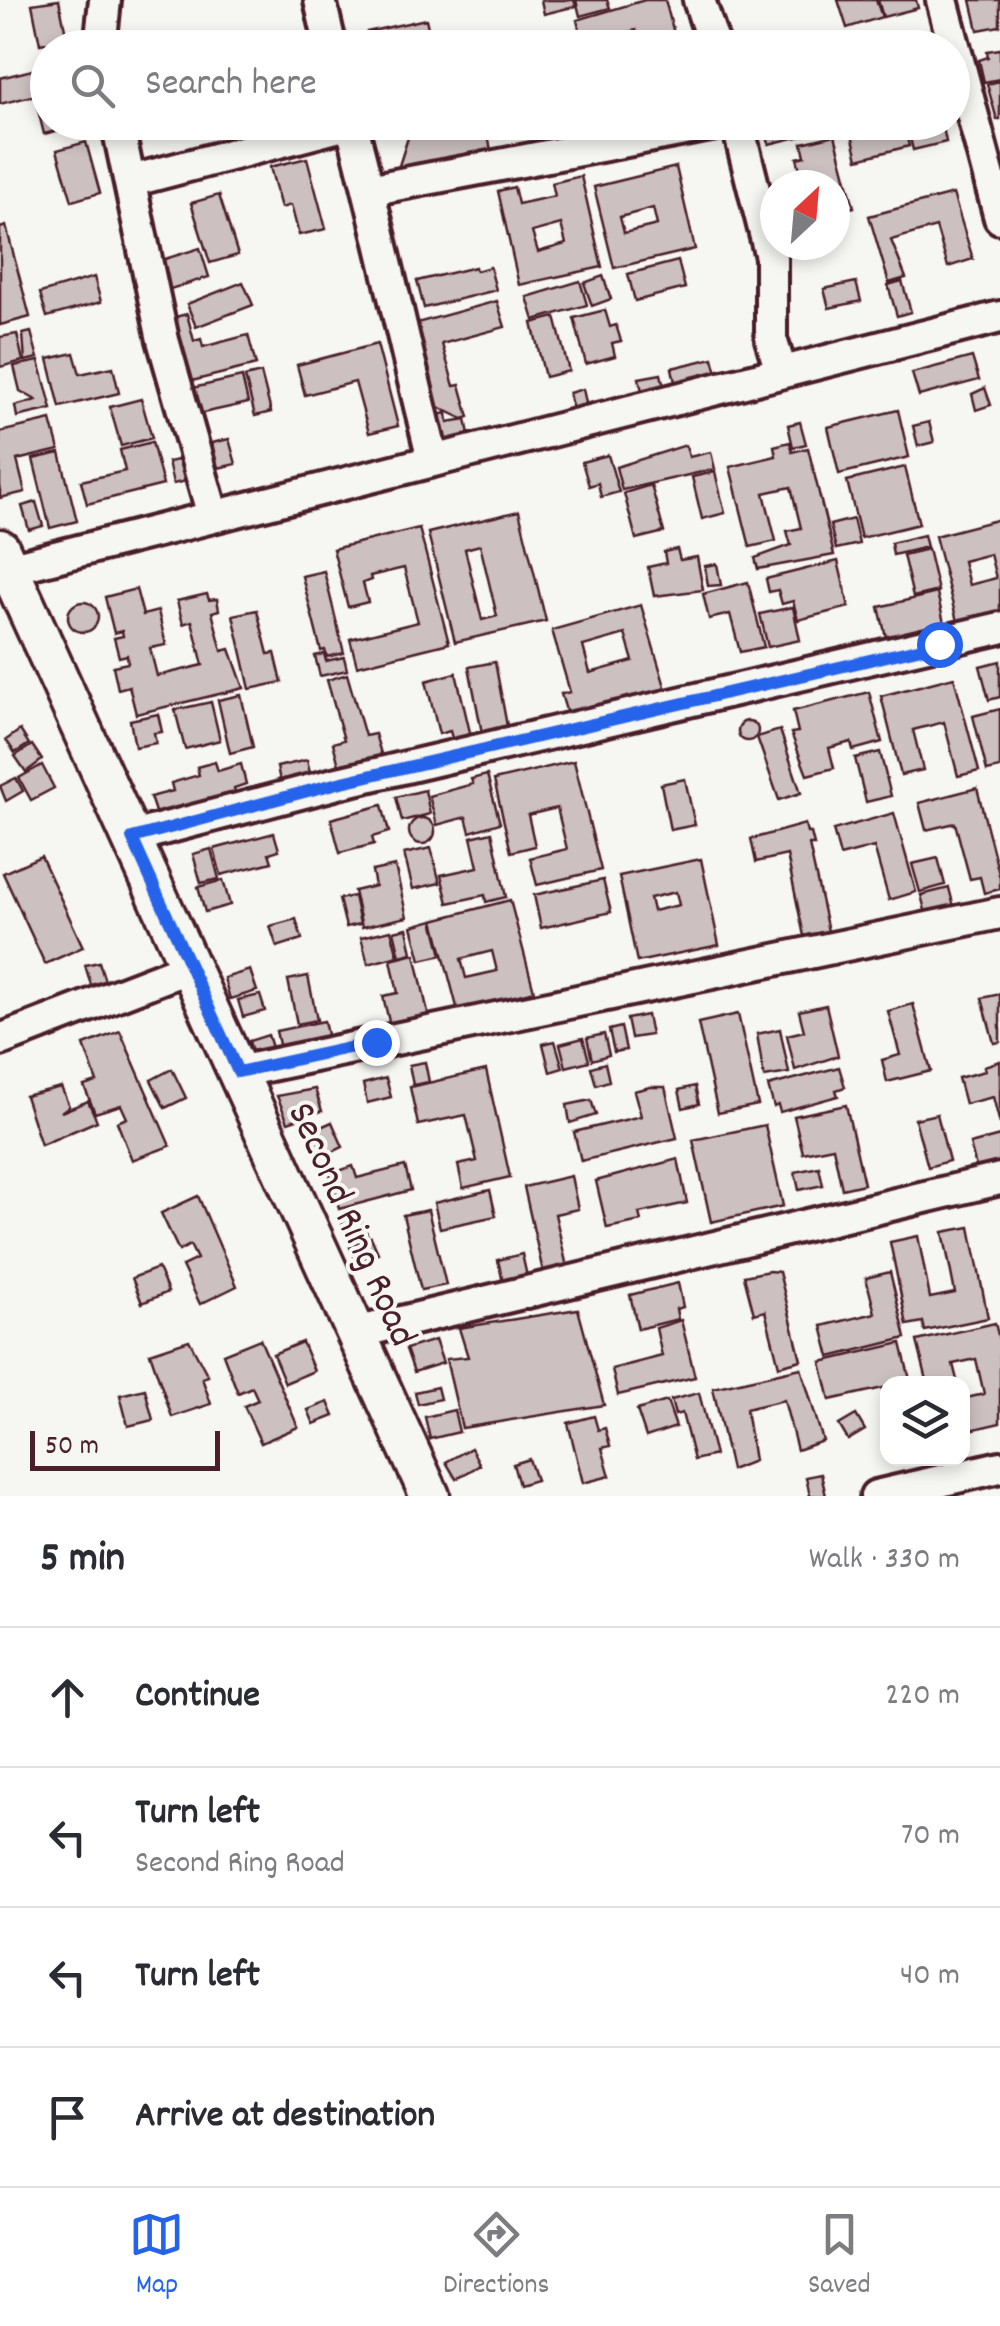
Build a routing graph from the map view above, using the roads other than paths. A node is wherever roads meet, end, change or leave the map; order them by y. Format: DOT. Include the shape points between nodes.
graph roads {
  1 [pos="106,0"];
  2 [pos="320,0"];
  3 [pos="700,0"];
  4 [pos="942,0"];
  5 [pos="102,30"];
  6 [pos="326,30"];
  7 [pos="710,30"];
  8 [pos="950,30"];
  9 [pos="970,105"];
  10 [pos="121,140"];
  11 [pos="288,140"];
  12 [pos="356,140"];
  13 [pos="632,140"];
  14 [pos="741,140"];
  15 [pos="131,182"];
  16 [pos="369,190"];
  17 [pos="1000,218"];
  18 [pos="1000,317"];
  19 [pos="781,371"];
  20 [pos="433,460"];
  21 [pos="213,516"];
  22 [pos="4,559"];
  23 [pos="1000,628"];
  24 [pos="132,838"];
  25 [pos="1000,913"];
  26 [pos="187,968"];
  27 [pos="0,1040"];
  28 [pos="238,1072"];
  29 [pos="1000,1180"];
  30 [pos="355,1333"];
  31 [pos="1000,1467"];
  32 [pos="430,1496"];
  33 [pos="876,1496"];
  1 -- 5 [label="street"];
  2 -- 6 [label="street"];
  3 -- 7 [label="street"];
  4 -- 8 [label="street"];
  9 -- 17 [label="street"];
  10 -- 15 [label="street"];
  11 -- 15 [label="street"];
  12 -- 16 [label="street"];
  13 -- 16 [label="street"];
  14 -- 19 [label="street" via="770,257 770,340"];
  15 -- 21 [label="street" via="163,340"];
  16 -- 20 [label="street"];
  18 -- 19 [label="street"];
  19 -- 20 [label="street"];
  20 -- 21 [label="street"];
  21 -- 22 [label="street"];
  22 -- 24 [label="main road, Second Ring Road"];
  23 -- 24 [label="street" via="338,783"];
  24 -- 26 [label="main road, Second Ring Road"];
  25 -- 28 [label="street"];
  26 -- 27 [label="street"];
  26 -- 28 [label="main road, Second Ring Road"];
  28 -- 30 [label="main road, Second Ring Road"];
  29 -- 30 [label="street"];
  30 -- 32 [label="main road, Second Ring Road"];
  31 -- 33 [label="street"];
}
